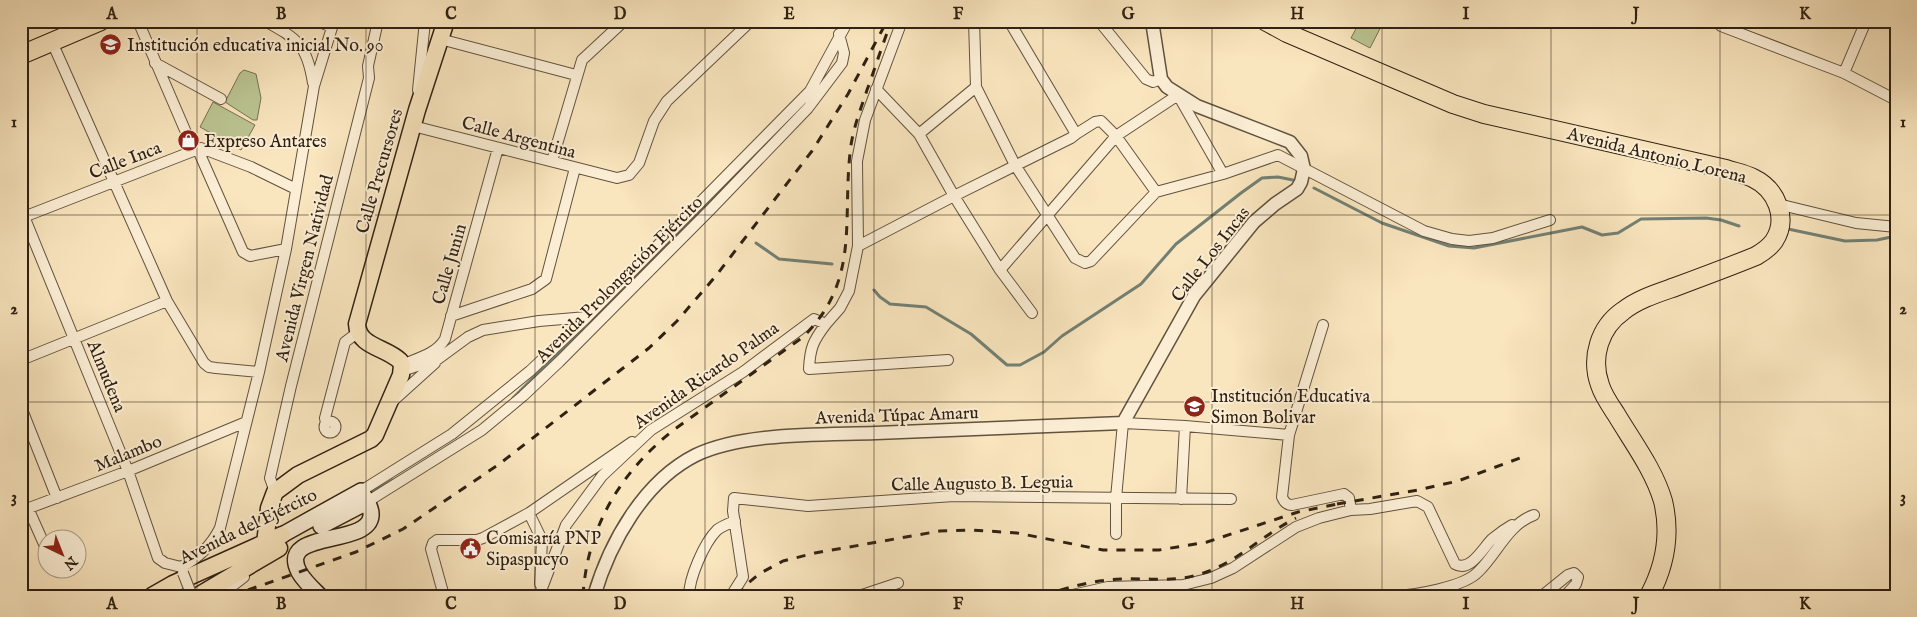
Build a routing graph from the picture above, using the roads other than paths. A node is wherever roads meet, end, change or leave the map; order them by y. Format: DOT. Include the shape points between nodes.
graph roads {
  1 [pos="101,21"];
  2 [pos="138,21"];
  3 [pos="265,21"];
  4 [pos="378,21"];
  5 [pos="425,21"];
  6 [pos="446,21"];
  7 [pos="751,21"];
  8 [pos="848,21"];
  9 [pos="902,21"];
  10 [pos="974,21"];
  11 [pos="1008,21"];
  12 [pos="1099,21"];
  13 [pos="1152,21"];
  14 [pos="1265,21"];
  15 [pos="1866,21"];
  16 [pos="1888,21"];
  17 [pos="622,22"];
  18 [pos="327,23"];
  19 [pos="1896,25"];
  20 [pos="1721,26"];
  21 [pos="839,34"];
  22 [pos="440,38"];
  23 [pos="52,42"];
  24 [pos="21,55"];
  25 [pos="155,63"];
  26 [pos="1844,74"];
  27 [pos="576,75"];
  28 [pos="1161,79"];
  29 [pos="314,86"];
  30 [pos="976,87"];
  31 [pos="876,89"];
  32 [pos="1178,95"];
  33 [pos="221,99"];
  34 [pos="1896,100"];
  35 [pos="417,110"];
  36 [pos="413,126"];
  37 [pos="919,134"];
  38 [pos="1076,134"];
  39 [pos="1116,136"];
  40 [pos="498,148"];
  41 [pos="198,150"];
  42 [pos="552,162"];
  43 [pos="1014,165"];
  44 [pos="575,168"];
  45 [pos="1304,169"];
  46 [pos="1223,174"];
  47 [pos="114,182"];
  48 [pos="296,189"];
  49 [pos="1156,192"];
  50 [pos="954,196"];
  51 [pos="1778,204"];
  52 [pos="22,215"];
  53 [pos="1046,215"];
  54 [pos="1550,220"];
  55 [pos="1896,227"];
  56 [pos="858,246"];
  57 [pos="286,249"];
  58 [pos="1000,270"];
  59 [pos="167,301"];
  60 [pos="1032,313"];
  61 [pos="451,316"];
  62 [pos="588,317"];
  63 [pos="826,324"];
  64 [pos="1324,325"];
  65 [pos="357,332"];
  66 [pos="74,339"];
  67 [pos="438,359"];
  68 [pos="21,360"];
  69 [pos="948,360"];
  70 [pos="402,368"];
  71 [pos="259,372"];
  72 [pos="388,406"];
  73 [pos="21,408"];
  74 [pos="246,422"];
  75 [pos="326,423"];
  76 [pos="1122,424"];
  77 [pos="1186,426"];
  78 [pos="651,430"];
  79 [pos="1284,434"];
  80 [pos="128,470"];
  81 [pos="276,492"];
  82 [pos="364,496"];
  83 [pos="58,498"];
  84 [pos="1116,498"];
  85 [pos="1181,499"];
  86 [pos="1231,499"];
  87 [pos="25,509"];
  88 [pos="1351,510"];
  89 [pos="529,513"];
  90 [pos="1534,515"];
  91 [pos="735,521"];
  92 [pos="1515,527"];
  93 [pos="38,534"];
  94 [pos="1116,534"];
  95 [pos="275,545"];
  96 [pos="182,570"];
  97 [pos="898,583"];
  98 [pos="152,596"];
  99 [pos="192,596"];
  100 [pos="198,596"];
  101 [pos="219,596"];
  102 [pos="320,596"];
  103 [pos="444,596"];
  104 [pos="539,596"];
  105 [pos="594,596"];
  106 [pos="689,596"];
  107 [pos="731,596"];
  108 [pos="858,596"];
  109 [pos="1068,596"];
  110 [pos="1394,596"];
  111 [pos="1542,596"];
  112 [pos="1565,596"];
  113 [pos="1649,596"];
  1 -- 23 [label="highway"];
  2 -- 25 [label="street"];
  3 -- 29 [label="street" via="301,45 311,68"];
  4 -- 81 [label="street, Avenida Virgen Natividad" via="368,66 369,78 290,386 270,478"];
  5 -- 35 [label="street"];
  6 -- 22 [label="main road, Calle Precursores"];
  7 -- 44 [label="street, Calle Argentina" via="667,101 654,121 639,163 629,175 617,178"];
  8 -- 21 [label="street, Avenida Prolongación Ejército"];
  9 -- 31 [label="street"];
  10 -- 30 [label="street"];
  11 -- 38 [label="street"];
  12 -- 28 [label="street" via="1146,79 1153,82"];
  13 -- 28 [label="street"];
  14 -- 51 [label="highway, Avenida Antonio Lorena" via="1453,104 1515,122 1726,169 1753,178"];
  15 -- 26 [label="street"];
  16 -- 19 [label="street"];
  17 -- 27 [label="street" via="582,60"];
  18 -- 29 [label="street"];
  20 -- 26 [label="street"];
  21 -- 62 [label="street, Avenida Prolongación Ejército" via="810,91"];
  21 -- 82 [label="street, Avenida Prolongación Ejército" via="844,53 842,63 808,108 559,362 482,430"];
  22 -- 27 [label="street"];
  22 -- 35 [label="main road, Calle Precursores"];
  23 -- 24 [label="highway"];
  23 -- 47 [label="street"];
  25 -- 33 [label="street"];
  25 -- 41 [label="street" via="188,137"];
  26 -- 34 [label="street"];
  27 -- 42 [label="street"];
  28 -- 32 [label="street"];
  29 -- 48 [label="street"];
  30 -- 37 [label="street"];
  30 -- 43 [label="street"];
  31 -- 37 [label="street"];
  31 -- 56 [label="street" via="857,161"];
  32 -- 39 [label="street"];
  32 -- 45 [label="street" via="1197,106 1290,142 1301,156"];
  32 -- 46 [label="street"];
  35 -- 36 [label="main road, Calle Precursores"];
  36 -- 40 [label="street, Calle Argentina"];
  36 -- 65 [label="main road, Calle Precursores"];
  37 -- 50 [label="street"];
  38 -- 39 [label="street" via="1101,120"];
  38 -- 43 [label="street"];
  39 -- 49 [label="street"];
  39 -- 53 [label="street"];
  40 -- 42 [label="street, Calle Argentina"];
  40 -- 61 [label="street, Calle Junin"];
  41 -- 47 [label="street, Calle Inca"];
  41 -- 48 [label="street" via="201,148 251,167"];
  41 -- 57 [label="street" via="243,252 250,256"];
  42 -- 44 [label="street, Calle Argentina"];
  43 -- 50 [label="street"];
  43 -- 53 [label="street"];
  44 -- 61 [label="street" via="549,272 542,283"];
  45 -- 46 [label="street" via="1278,155"];
  45 -- 54 [label="street" via="1424,231 1452,239 1493,238"];
  45 -- 76 [label="street, Calle Los Incas" via="1297,189 1254,222 1194,296"];
  46 -- 49 [label="street"];
  47 -- 52 [label="street, Calle Inca"];
  47 -- 59 [label="street"];
  48 -- 57 [label="street"];
  49 -- 53 [label="street" via="1091,261 1085,263 1075,258"];
  50 -- 56 [label="street"];
  50 -- 58 [label="street"];
  51 -- 55 [label="street" via="1856,223"];
  51 -- 113 [label="highway" via="1779,229 1768,248 1756,256 1625,309 1609,324 1599,345 1596,365 1601,388 1651,474 1665,514 1665,552 1657,582"];
  52 -- 66 [label="street, Almudena"];
  53 -- 58 [label="street"];
  56 -- 63 [label="street" via="849,291"];
  57 -- 71 [label="street"];
  58 -- 60 [label="street"];
  59 -- 66 [label="street"];
  59 -- 71 [label="street" via="209,367"];
  61 -- 70 [label="street, Calle Junin" via="440,348"];
  62 -- 67 [label="street" via="483,330 468,336"];
  62 -- 82 [label="street, Avenida Prolongación Ejército" via="530,371 452,434"];
  63 -- 69 [label="street" via="814,339 809,369"];
  63 -- 78 [label="street, Avenida Ricardo Palma" via="814,319 743,372"];
  64 -- 79 [label="street"];
  65 -- 70 [label="main road" via="362,339 397,357"];
  65 -- 75 [label="street" via="344,342"];
  66 -- 68 [label="street"];
  66 -- 80 [label="street, Almudena"];
  67 -- 70 [label="street"];
  67 -- 72 [label="street"];
  70 -- 72 [label="main road"];
  71 -- 74 [label="street"];
  72 -- 81 [label="main road" via="371,439 298,475"];
  73 -- 83 [label="street"];
  74 -- 80 [label="street, Malambo"];
  74 -- 96 [label="street" via="220,528 212,543"];
  76 -- 77 [label="street, Avenida Túpac Amaru"];
  76 -- 84 [label="street"];
  76 -- 105 [label="street, Avenida Túpac Amaru" via="819,435 748,440 714,449 678,467 644,498 615,544"];
  77 -- 79 [label="street, Avenida Túpac Amaru"];
  77 -- 85 [label="street"];
  78 -- 89 [label="street"];
  78 -- 104 [label="street, Avenida Ricardo Palma" via="602,476 566,525"];
  79 -- 88 [label="street" via="1282,497 1286,504 1344,494 1349,498"];
  80 -- 83 [label="street, Malambo"];
  80 -- 96 [label="street, Almudena" via="158,558"];
  81 -- 95 [label="main road" via="268,518"];
  82 -- 95 [label="main road, Avenida del Ejército"];
  82 -- 102 [label="main road" via="371,517 367,525 356,532 311,544 299,552 296,560 299,572"];
  83 -- 87 [label="street, Malambo"];
  84 -- 85 [label="street, Calle Augusto B. Leguia"];
  84 -- 91 [label="street, Calle Augusto B. Leguia" via="954,496 808,506 734,498"];
  84 -- 94 [label="street"];
  85 -- 86 [label="street, Calle Augusto B. Leguia"];
  87 -- 93 [label="street"];
  88 -- 92 [label="street" via="1417,500 1424,503 1455,564 1459,566 1474,560 1506,528"];
  88 -- 109 [label="street" via="1296,527 1233,568 1205,580 1183,585 1108,587"];
  89 -- 103 [label="street" via="479,540 437,540 433,543 431,549"];
  89 -- 104 [label="street" via="542,540"];
  90 -- 92 [label="street"];
  91 -- 106 [label="street" via="718,530 705,548 692,578"];
  91 -- 107 [label="street" via="743,577"];
  92 -- 110 [label="street" via="1469,580 1416,594"];
  95 -- 98 [label="main road, Avenida del Ejército" via="173,584"];
  95 -- 100 [label="main road, Avenida del Ejército"];
  95 -- 101 [label="street" via="273,556"];
  96 -- 99 [label="street, bridge"];
  97 -- 108 [label="street"];
  111 -- 112 [label="street" via="1574,573 1578,577 1576,584"];
}
